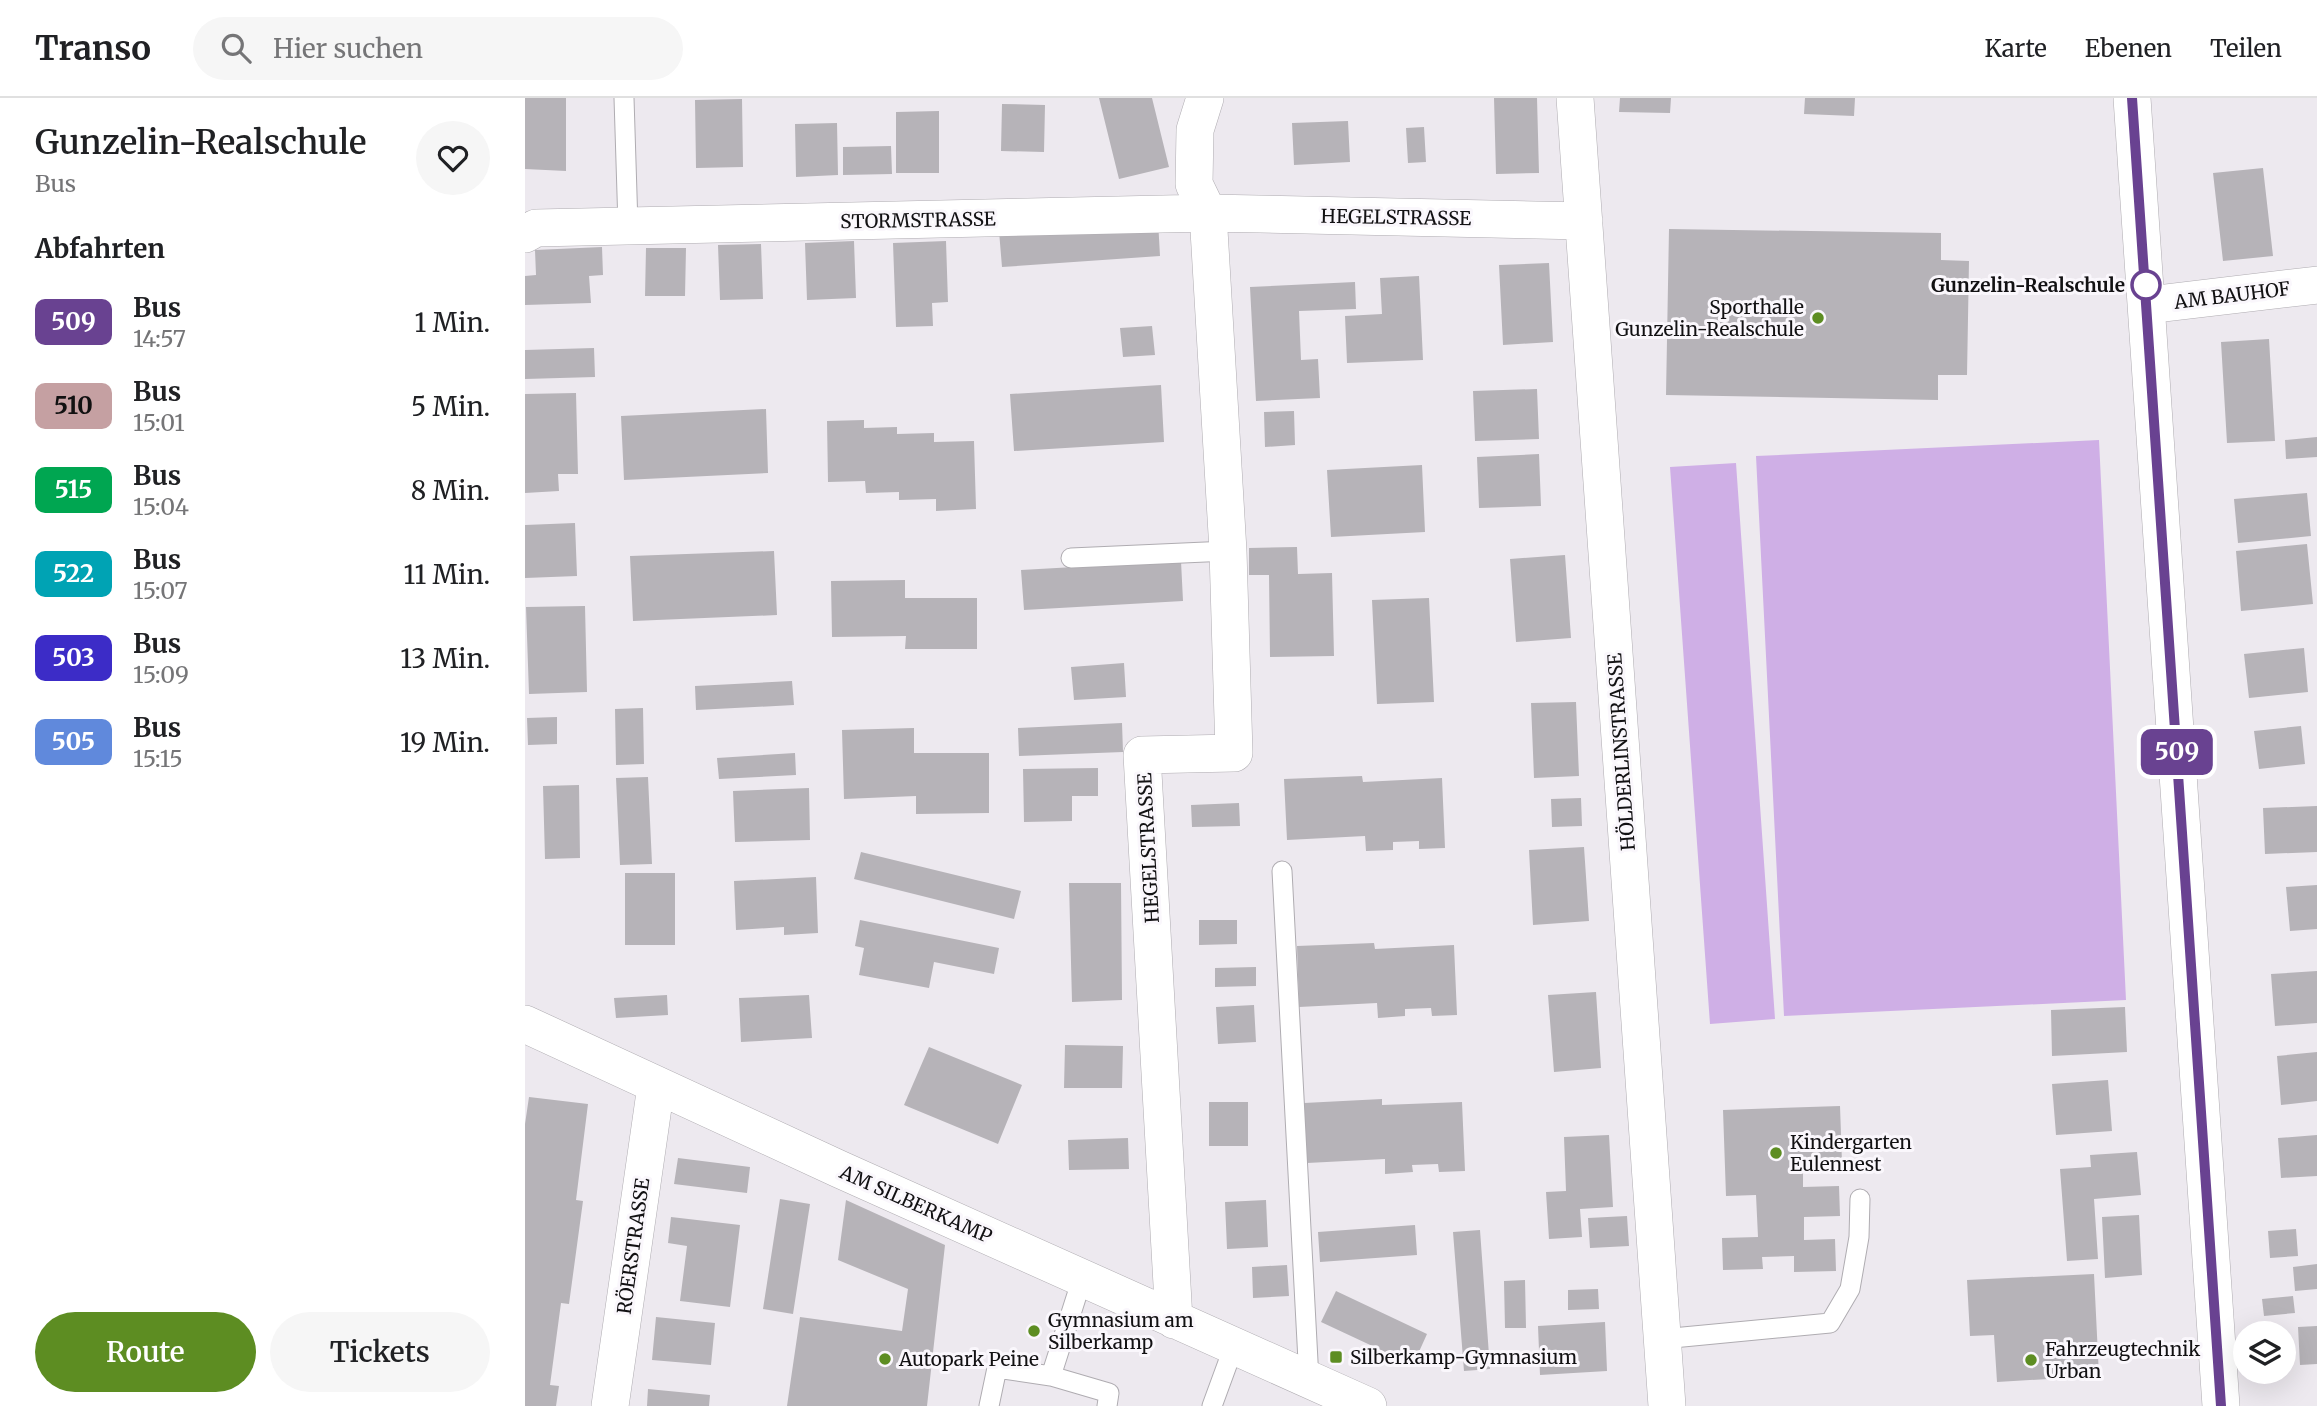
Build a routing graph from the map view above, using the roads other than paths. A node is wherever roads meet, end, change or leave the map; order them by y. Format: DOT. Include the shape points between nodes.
graph roads {
  1 [pos="624,98"];
  2 [pos="1205,98"];
  3 [pos="1575,98"];
  4 [pos="2132,98"];
  5 [pos="1208,214"];
  6 [pos="1584,221"];
  7 [pos="628,226"];
  8 [pos="525,234"];
  9 [pos="2317,285"];
  10 [pos="2148,305"];
  11 [pos="1228,551"];
  12 [pos="1071,558"];
  13 [pos="1282,871"];
  14 [pos="525,1024"];
  15 [pos="656,1086"];
  16 [pos="1860,1199"];
  17 [pos="1083,1279"];
  18 [pos="1174,1320"];
  19 [pos="1662,1339"];
  20 [pos="1234,1346"];
  21 [pos="1051,1376"];
  22 [pos="1309,1380"];
  23 [pos="610,1406"];
  24 [pos="989,1406"];
  25 [pos="1107,1406"];
  26 [pos="1212,1406"];
  27 [pos="1368,1406"];
  28 [pos="1667,1406"];
  29 [pos="2221,1406"];
  1 -- 7 [label="lane"];
  2 -- 5 [label="street, HEGELSTRASSE" via="1195,130 1194,184"];
  3 -- 6 [label="street, HÖLDERLINSTRASSE"];
  4 -- 10 [label="street"];
  5 -- 6 [label="street, HEGELSTRASSE"];
  5 -- 7 [label="street, STORMSTRASSE"];
  5 -- 11 [label="street, HEGELSTRASSE"];
  6 -- 19 [label="street, HÖLDERLINSTRASSE"];
  7 -- 8 [label="street, STORMSTRASSE" via="536,228"];
  9 -- 10 [label="street, AM BAUHOF"];
  10 -- 29 [label="street"];
  11 -- 12 [label="lane"];
  11 -- 18 [label="street, HEGELSTRASSE" via="1234,753 1142,755"];
  13 -- 22 [label="lane"];
  14 -- 15 [label="street, AM SILBERKAMP"];
  15 -- 17 [label="street, AM SILBERKAMP"];
  15 -- 23 [label="street, RÖERSTRASSE"];
  16 -- 19 [label="lane" via="1850,1289 1830,1323"];
  17 -- 18 [label="street, AM SILBERKAMP"];
  17 -- 21 [label="lane"];
  18 -- 20 [label="street, AM SILBERKAMP"];
  19 -- 28 [label="street, HÖLDERLINSTRASSE"];
  20 -- 22 [label="street, AM SILBERKAMP"];
  20 -- 26 [label="lane"];
  21 -- 24 [label="lane" via="997,1368"];
  21 -- 25 [label="lane" via="1109,1393"];
  22 -- 27 [label="street, AM SILBERKAMP"];
}
